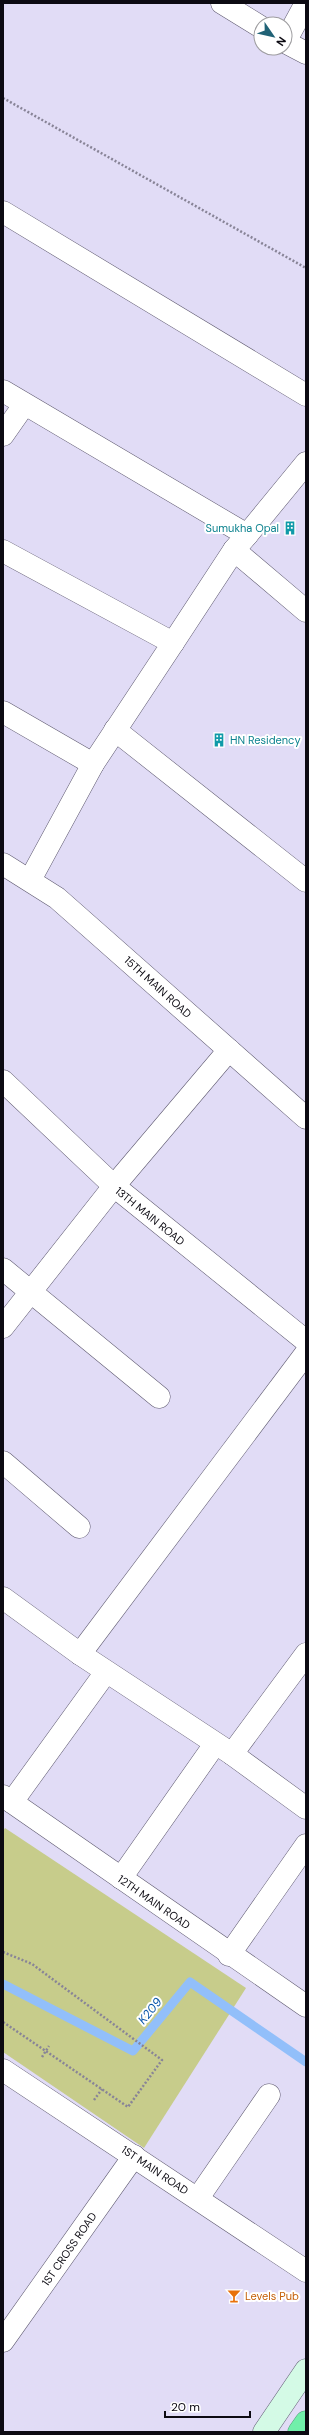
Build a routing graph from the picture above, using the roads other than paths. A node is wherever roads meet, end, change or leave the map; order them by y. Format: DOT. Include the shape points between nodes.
graph roads {
  1 [pos="222,3"];
  2 [pos="306,3"];
  3 [pos="253,22"];
  4 [pos="293,27"];
  5 [pos="293,46"];
  6 [pos="306,53"];
  7 [pos="3,212"];
  8 [pos="3,391"];
  9 [pos="306,394"];
  10 [pos="24,405"];
  11 [pos="3,435"];
  12 [pos="306,463"];
  13 [pos="241,543"];
  14 [pos="3,551"];
  15 [pos="306,611"];
  16 [pos="173,643"];
  17 [pos="3,712"];
  18 [pos="115,730"];
  19 [pos="93,764"];
  20 [pos="3,864"];
  21 [pos="30,880"];
  22 [pos="306,882"];
  23 [pos="229,1050"];
  24 [pos="3,1081"];
  25 [pos="306,1118"];
  26 [pos="114,1186"];
  27 [pos="3,1269"];
  28 [pos="32,1293"];
  29 [pos="3,1327"];
  30 [pos="306,1341"];
  31 [pos="306,1353"];
  32 [pos="159,1397"];
  33 [pos="3,1462"];
  34 [pos="79,1528"];
  35 [pos="5,1606"];
  36 [pos="80,1654"];
  37 [pos="306,1654"];
  38 [pos="106,1672"];
  39 [pos="224,1749"];
  40 [pos="8,1799"];
  41 [pos="306,1808"];
  42 [pos="306,1845"];
  43 [pos="121,1878"];
  44 [pos="229,1955"];
  45 [pos="306,2006"];
  46 [pos="3,2070"];
  47 [pos="269,2094"];
  48 [pos="134,2156"];
  49 [pos="198,2198"];
  50 [pos="306,2271"];
  51 [pos="6,2332"];
  52 [pos="306,2370"];
  53 [pos="306,2422"];
  54 [pos="264,2432"];
  55 [pos="299,2432"];
  1 -- 3 [label="street"];
  2 -- 4 [label="street"];
  5 -- 6 [label="street"];
  7 -- 9 [label="street"];
  8 -- 10 [label="street"];
  10 -- 11 [label="street"];
  10 -- 13 [label="street"];
  12 -- 13 [label="street"];
  13 -- 15 [label="street"];
  13 -- 16 [label="street"];
  14 -- 16 [label="street"];
  16 -- 18 [label="street"];
  17 -- 19 [label="street"];
  18 -- 19 [label="street"];
  18 -- 22 [label="street"];
  19 -- 21 [label="street"];
  20 -- 21 [label="street, 15TH MAIN ROAD"];
  21 -- 23 [label="street, 15TH MAIN ROAD" via="57,898"];
  23 -- 25 [label="street, 15TH MAIN ROAD"];
  23 -- 26 [label="street"];
  24 -- 26 [label="street, 13TH MAIN ROAD"];
  26 -- 28 [label="street"];
  26 -- 30 [label="street, 13TH MAIN ROAD"];
  27 -- 28 [label="street"];
  28 -- 29 [label="street"];
  28 -- 32 [label="street"];
  31 -- 36 [label="street"];
  33 -- 34 [label="street"];
  35 -- 36 [label="street"];
  36 -- 38 [label="street"];
  37 -- 39 [label="street"];
  38 -- 39 [label="street"];
  38 -- 40 [label="street"];
  39 -- 41 [label="street"];
  39 -- 43 [label="street"];
  40 -- 43 [label="street, 12TH MAIN ROAD"];
  42 -- 44 [label="street"];
  43 -- 44 [label="street, 12TH MAIN ROAD"];
  44 -- 45 [label="street, 12TH MAIN ROAD"];
  46 -- 48 [label="street, 1ST MAIN ROAD"];
  47 -- 49 [label="street"];
  48 -- 49 [label="street, 1ST MAIN ROAD"];
  48 -- 51 [label="street, 1ST CROSS ROAD"];
  49 -- 50 [label="street, 1ST MAIN ROAD"];
  52 -- 54 [label="main road"];
  53 -- 55 [label="highway"];
}
